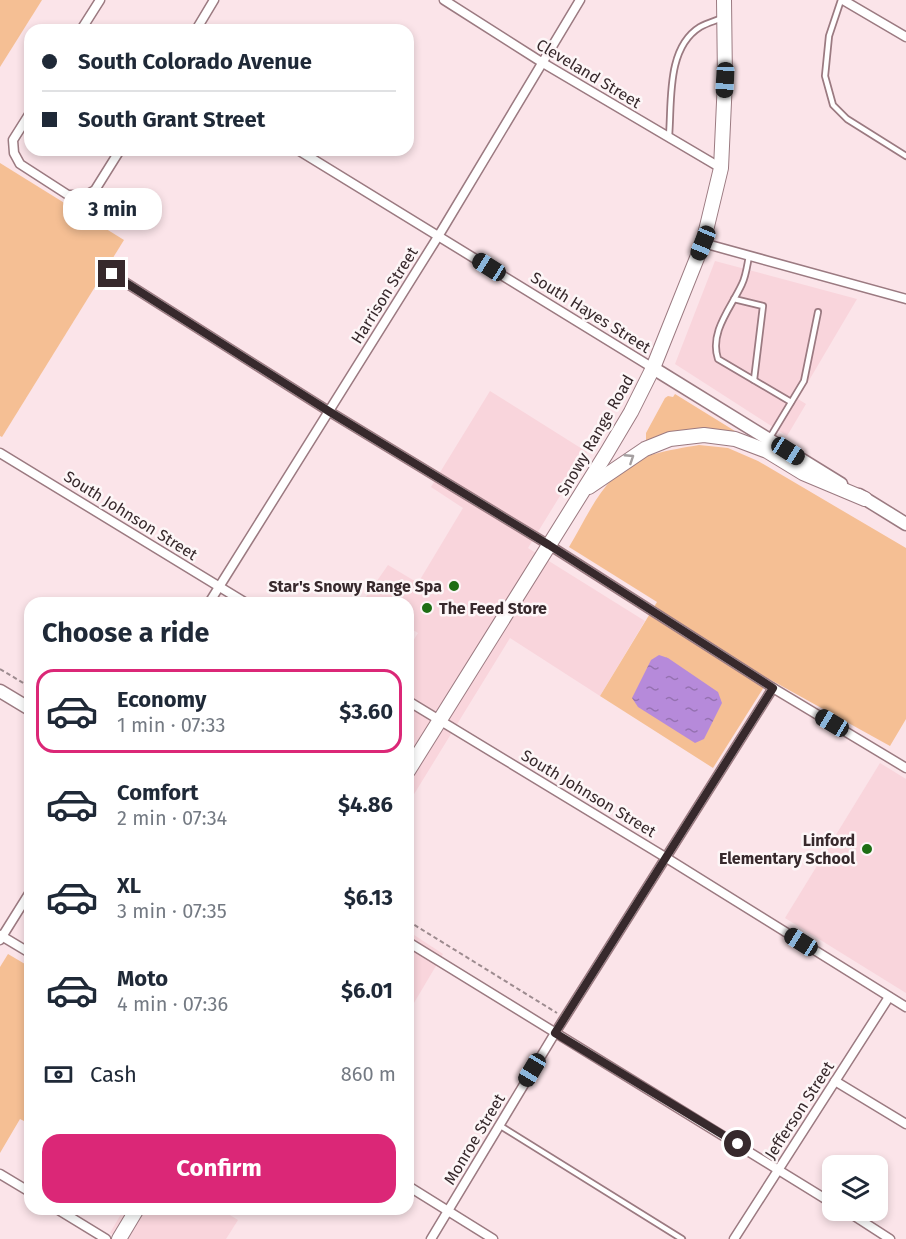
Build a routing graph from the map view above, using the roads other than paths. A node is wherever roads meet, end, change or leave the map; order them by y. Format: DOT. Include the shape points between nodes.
graph roads {
  1 [pos="100,0"];
  2 [pos="214,0"];
  3 [pos="444,0"];
  4 [pos="580,0"];
  5 [pos="724,0"];
  6 [pos="842,0"];
  7 [pos="724,17"];
  8 [pos="85,24"];
  9 [pos="200,24"];
  10 [pos="906,37"];
  11 [pos="543,63"];
  12 [pos="24,123"];
  13 [pos="669,138"];
  14 [pos="116,156"];
  15 [pos="308,156"];
  16 [pos="906,156"];
  17 [pos="721,168"];
  18 [pos="439,235"];
  19 [pos="703,243"];
  20 [pos="750,256"];
  21 [pos="112,274"];
  22 [pos="734,299"];
  23 [pos="906,299"];
  24 [pos="818,312"];
  25 [pos="653,368"];
  26 [pos="754,380"];
  27 [pos="791,402"];
  28 [pos="330,412"];
  29 [pos="769,439"];
  30 [pos="0,453"];
  31 [pos="582,491"];
  32 [pos="865,499"];
  33 [pos="906,524"];
  34 [pos="549,545"];
  35 [pos="219,587"];
  36 [pos="213,597"];
  37 [pos="236,597"];
  38 [pos="773,688"];
  39 [pos="0,691"];
  40 [pos="24,705"];
  41 [pos="414,705"];
  42 [pos="439,720"];
  43 [pos="414,761"];
  44 [pos="906,768"];
  45 [pos="665,857"];
  46 [pos="24,901"];
  47 [pos="1,937"];
  48 [pos="414,946"];
  49 [pos="24,950"];
  50 [pos="889,997"];
  51 [pos="906,1007"];
  52 [pos="555,1033"];
  53 [pos="835,1081"];
  54 [pos="906,1124"];
  55 [pos="499,1125"];
  56 [pos="779,1169"];
  57 [pos="0,1174"];
  58 [pos="24,1188"];
  59 [pos="414,1190"];
  60 [pos="822,1197"];
  61 [pos="448,1211"];
  62 [pos="67,1215"];
  63 [pos="133,1215"];
  64 [pos="862,1221"];
  65 [pos="105,1239"];
  66 [pos="119,1239"];
  67 [pos="430,1239"];
  68 [pos="493,1239"];
  69 [pos="682,1239"];
  70 [pos="734,1239"];
  71 [pos="890,1239"];
  1 -- 8 [label="street"];
  2 -- 9 [label="street"];
  3 -- 11 [label="street, Cleveland Street"];
  4 -- 11 [label="street, Harrison Street"];
  5 -- 7 [label="main road"];
  6 -- 10 [label="street"];
  6 -- 16 [label="lane" via="829,36 825,76 833,105 847,119"];
  7 -- 13 [label="lane" via="700,27 681,50 675,67"];
  7 -- 17 [label="main road"];
  11 -- 13 [label="street, Cleveland Street"];
  11 -- 18 [label="street, Harrison Street"];
  12 -- 14 [label="street" via="13,140 20,164 68,195 86,195 95,190"];
  13 -- 17 [label="street, Cleveland Street"];
  15 -- 18 [label="street, South Hayes Street"];
  17 -- 19 [label="main road"];
  18 -- 25 [label="street, South Hayes Street"];
  18 -- 28 [label="street, Harrison Street"];
  19 -- 20 [label="street"];
  19 -- 25 [label="main road"];
  20 -- 22 [label="lane"];
  20 -- 23 [label="street"];
  21 -- 28 [label="street"];
  22 -- 26 [label="lane" via="763,306"];
  22 -- 26 [label="lane" via="714,347 718,359"];
  24 -- 27 [label="lane" via="804,381"];
  25 -- 29 [label="main road, Snowy Range Road"];
  25 -- 31 [label="main road, Snowy Range Road"];
  26 -- 27 [label="lane"];
  27 -- 29 [label="lane"];
  28 -- 34 [label="street"];
  28 -- 35 [label="street, Harrison Street"];
  29 -- 32 [label="main road, Snowy Range Road"];
  30 -- 35 [label="street, South Johnson Street"];
  31 -- 32 [label="main road, one-way" via="645,449 670,439 704,435 735,439 767,451 803,473"];
  31 -- 34 [label="main road, Snowy Range Road"];
  32 -- 33 [label="main road, Snowy Range Road"];
  34 -- 38 [label="street"];
  34 -- 42 [label="main road, Snowy Range Road"];
  35 -- 36 [label="street, Harrison Street"];
  35 -- 37 [label="street, South Johnson Street"];
  38 -- 44 [label="street"];
  38 -- 45 [label="street, Monroe Street"];
  39 -- 40 [label="main road"];
  41 -- 42 [label="street, South Johnson Street"];
  42 -- 43 [label="main road, Snowy Range Road"];
  42 -- 45 [label="street, South Johnson Street"];
  45 -- 50 [label="street, South Johnson Street"];
  45 -- 52 [label="street, Monroe Street"];
  46 -- 47 [label="street"];
  47 -- 49 [label="street"];
  48 -- 52 [label="street"];
  50 -- 51 [label="street, South Johnson Street"];
  50 -- 53 [label="street, Jefferson Street"];
  52 -- 55 [label="street, Monroe Street"];
  52 -- 56 [label="street"];
  53 -- 54 [label="street"];
  53 -- 56 [label="street, Jefferson Street"];
  55 -- 61 [label="street, Monroe Street"];
  55 -- 69 [label="lane"];
  56 -- 60 [label="street"];
  56 -- 70 [label="street, Jefferson Street"];
  57 -- 58 [label="street"];
  59 -- 61 [label="street"];
  61 -- 67 [label="street, Monroe Street"];
  61 -- 68 [label="street"];
  62 -- 65 [label="street"];
  63 -- 66 [label="main road"];
  64 -- 71 [label="street"];
}
